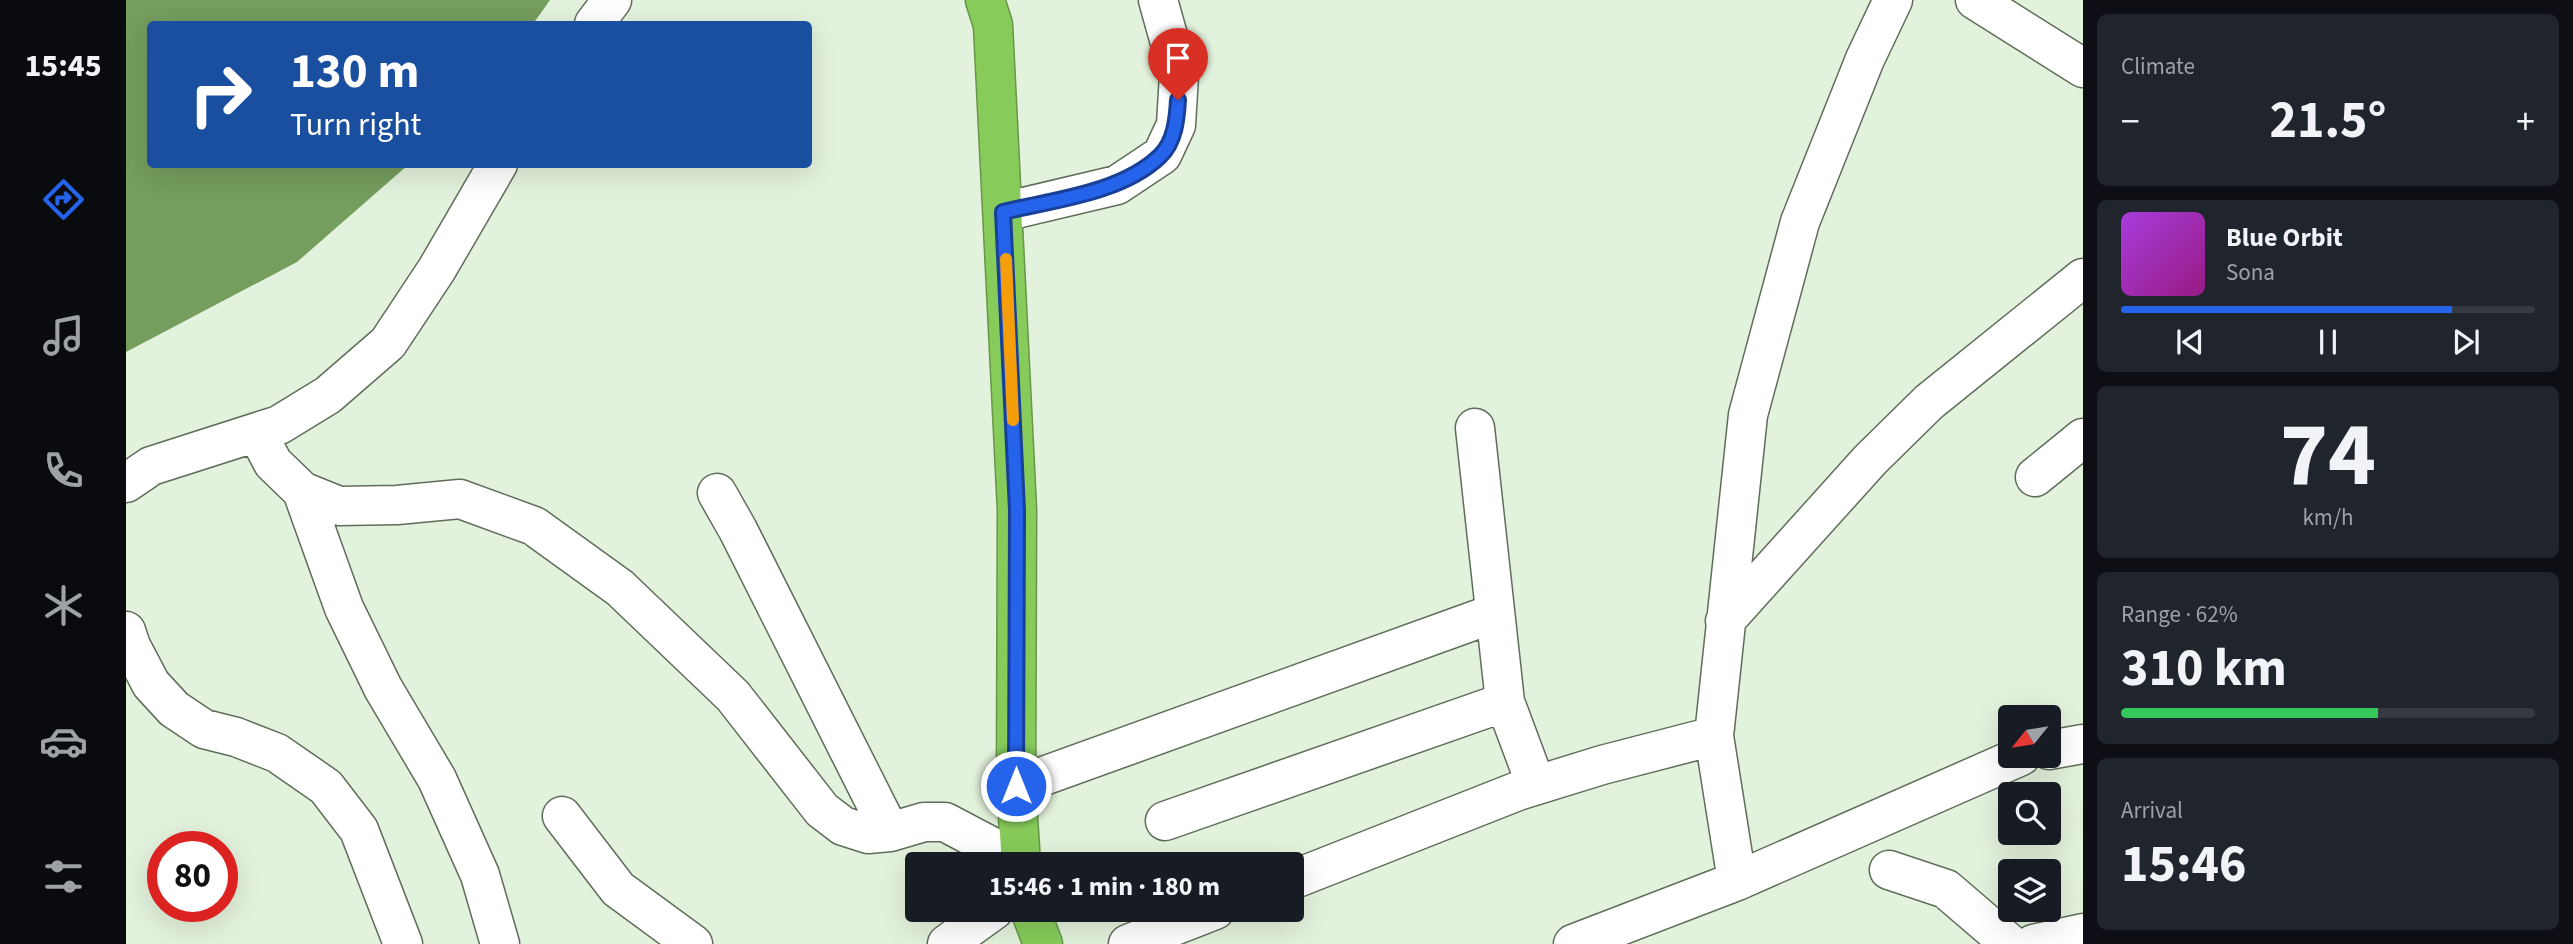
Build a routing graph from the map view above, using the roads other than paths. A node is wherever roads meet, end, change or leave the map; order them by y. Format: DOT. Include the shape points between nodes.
graph roads {
  1 [pos="612,0"];
  2 [pos="985,0"];
  3 [pos="1158,0"];
  4 [pos="1893,0"];
  5 [pos="1975,0"];
  6 [pos="596,21"];
  7 [pos="2083,68"];
  8 [pos="496,168"];
  9 [pos="1003,212"];
  10 [pos="2083,278"];
  11 [pos="1475,428"];
  12 [pos="257,433"];
  13 [pos="2083,438"];
  14 [pos="2035,477"];
  15 [pos="126,483"];
  16 [pos="302,491"];
  17 [pos="717,494"];
  18 [pos="1496,613"];
  19 [pos="1725,621"];
  20 [pos="126,631"];
  21 [pos="1505,702"];
  22 [pos="1714,736"];
  23 [pos="2083,744"];
  24 [pos="2062,748"];
  25 [pos="1998,766"];
  26 [pos="1536,785"];
  27 [pos="1016,786"];
  28 [pos="562,816"];
  29 [pos="1165,821"];
  30 [pos="890,832"];
  31 [pos="1001,852"];
  32 [pos="1020,852"];
  33 [pos="1889,870"];
  34 [pos="1304,875"];
  35 [pos="1737,881"];
  36 [pos="977,922"];
  37 [pos="1035,922"];
  38 [pos="1184,922"];
  39 [pos="2083,933"];
  40 [pos="403,944"];
  41 [pos="500,944"];
  42 [pos="693,944"];
  43 [pos="947,944"];
  44 [pos="1043,944"];
  45 [pos="1128,944"];
  46 [pos="1573,944"];
  47 [pos="2010,944"];
  48 [pos="2033,944"];
  1 -- 6 [label="street"];
  2 -- 9 [label="highway" via="993,25"];
  3 -- 9 [label="street" via="1179,75 1176,125 1162,155 1117,185"];
  4 -- 19 [label="street" via="1800,222 1748,415"];
  5 -- 7 [label="street"];
  8 -- 12 [label="street" via="388,342 328,395"];
  9 -- 27 [label="highway" via="1017,510"];
  10 -- 19 [label="street" via="1929,402 1870,460"];
  11 -- 18 [label="street"];
  12 -- 15 [label="street" via="151,466"];
  12 -- 16 [label="street" via="273,463"];
  13 -- 14 [label="street"];
  16 -- 30 [label="street" via="339,506 460,499 534,526 620,588 733,696 822,810 843,826 868,834"];
  16 -- 41 [label="street" via="344,608 383,688 437,779 480,875"];
  17 -- 30 [label="street"];
  18 -- 21 [label="street"];
  18 -- 27 [label="street"];
  19 -- 22 [label="street"];
  20 -- 40 [label="street" via="151,684 174,709 204,729 277,753 326,787 359,830"];
  21 -- 26 [label="street"];
  21 -- 29 [label="street"];
  22 -- 26 [label="street"];
  22 -- 35 [label="street"];
  23 -- 24 [label="street"];
  25 -- 35 [label="street"];
  26 -- 34 [label="street"];
  27 -- 32 [label="highway"];
  28 -- 42 [label="street" via="618,889"];
  30 -- 31 [label="street" via="924,822 945,822"];
  33 -- 47 [label="street" via="1945,889"];
  35 -- 46 [label="street"];
  36 -- 43 [label="street"];
  37 -- 44 [label="highway"];
  38 -- 45 [label="street"];
  39 -- 48 [label="street"];
}
